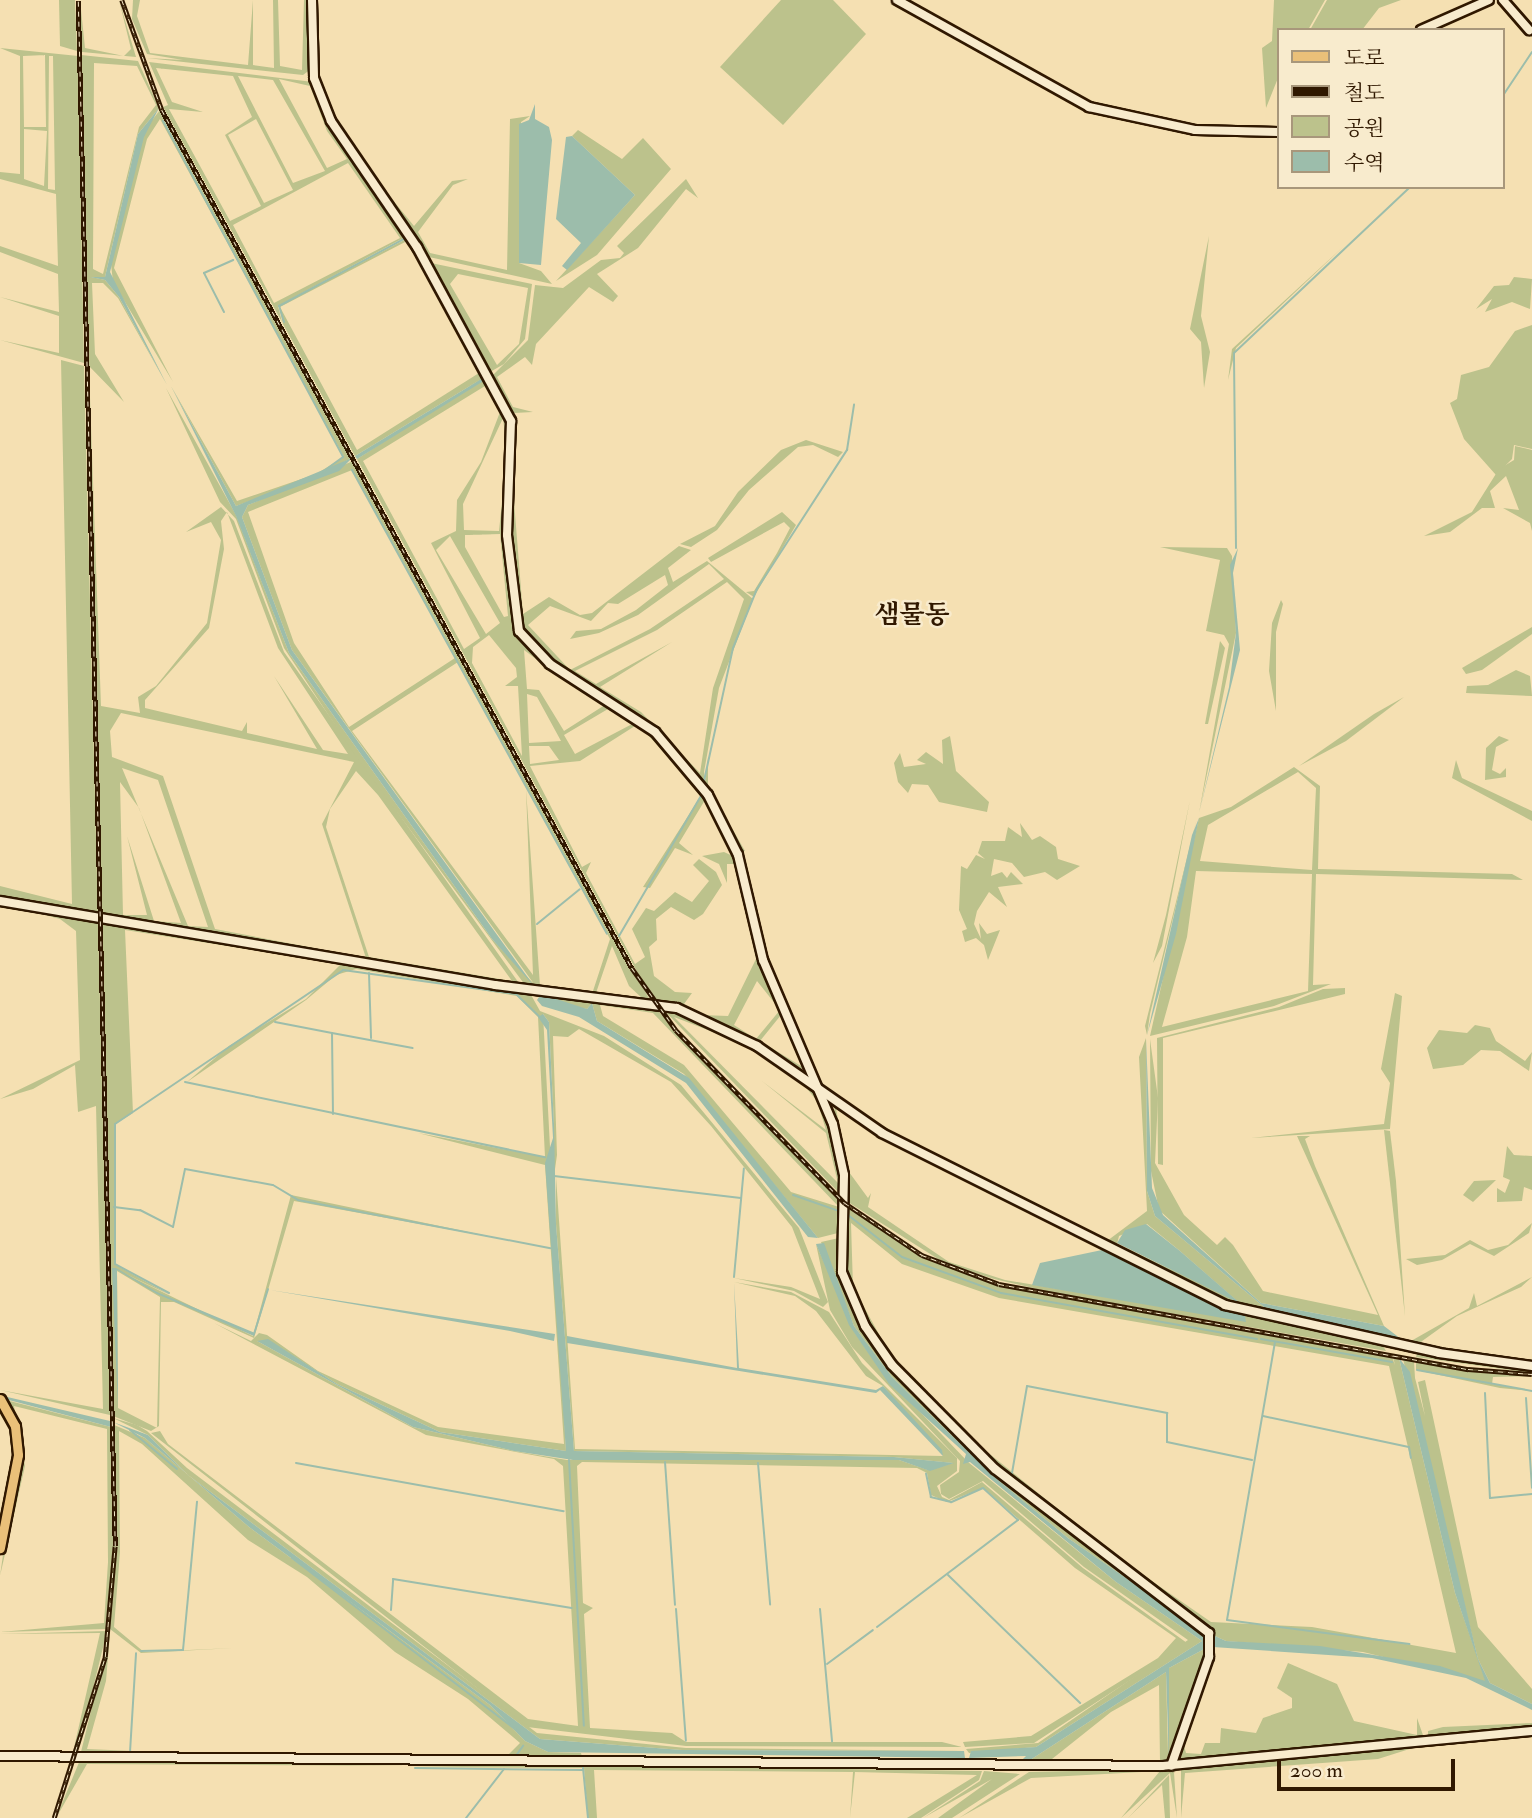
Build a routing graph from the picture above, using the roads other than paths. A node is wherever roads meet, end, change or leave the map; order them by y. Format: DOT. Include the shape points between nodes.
graph roads {
  1 [pos="312,0"];
  2 [pos="897,0"];
  3 [pos="1489,0"];
  4 [pos="1503,0"];
  5 [pos="1426,28"];
  6 [pos="1529,30"];
  7 [pos="1276,132"];
  8 [pos="0,901"];
  9 [pos="823,1087"];
  10 [pos="1532,1366"];
  11 [pos="0,1399"];
  12 [pos="0,1548"];
  13 [pos="1532,1731"];
  14 [pos="0,1756"];
  15 [pos="1168,1766"];
  1 -- 9 [label="main road" via="314,78 331,121 417,247 511,421 506,535 519,631 550,664 634,713 708,794 738,856 763,960"];
  2 -- 7 [label="main road" via="1089,107 1195,130"];
  3 -- 5 [label="main road"];
  4 -- 6 [label="main road"];
  8 -- 9 [label="main road" via="481,983 677,1007 720,1024"];
  9 -- 10 [label="main road" via="875,1129 1225,1305 1398,1344"];
  9 -- 15 [label="main road" via="844,1175 842,1272 864,1326 892,1365 995,1469 1203,1626 1210,1645"];
  11 -- 12 [label="main road" via="15,1426 18,1455"];
  13 -- 15 [label="main road"];
  14 -- 15 [label="main road"];
}
